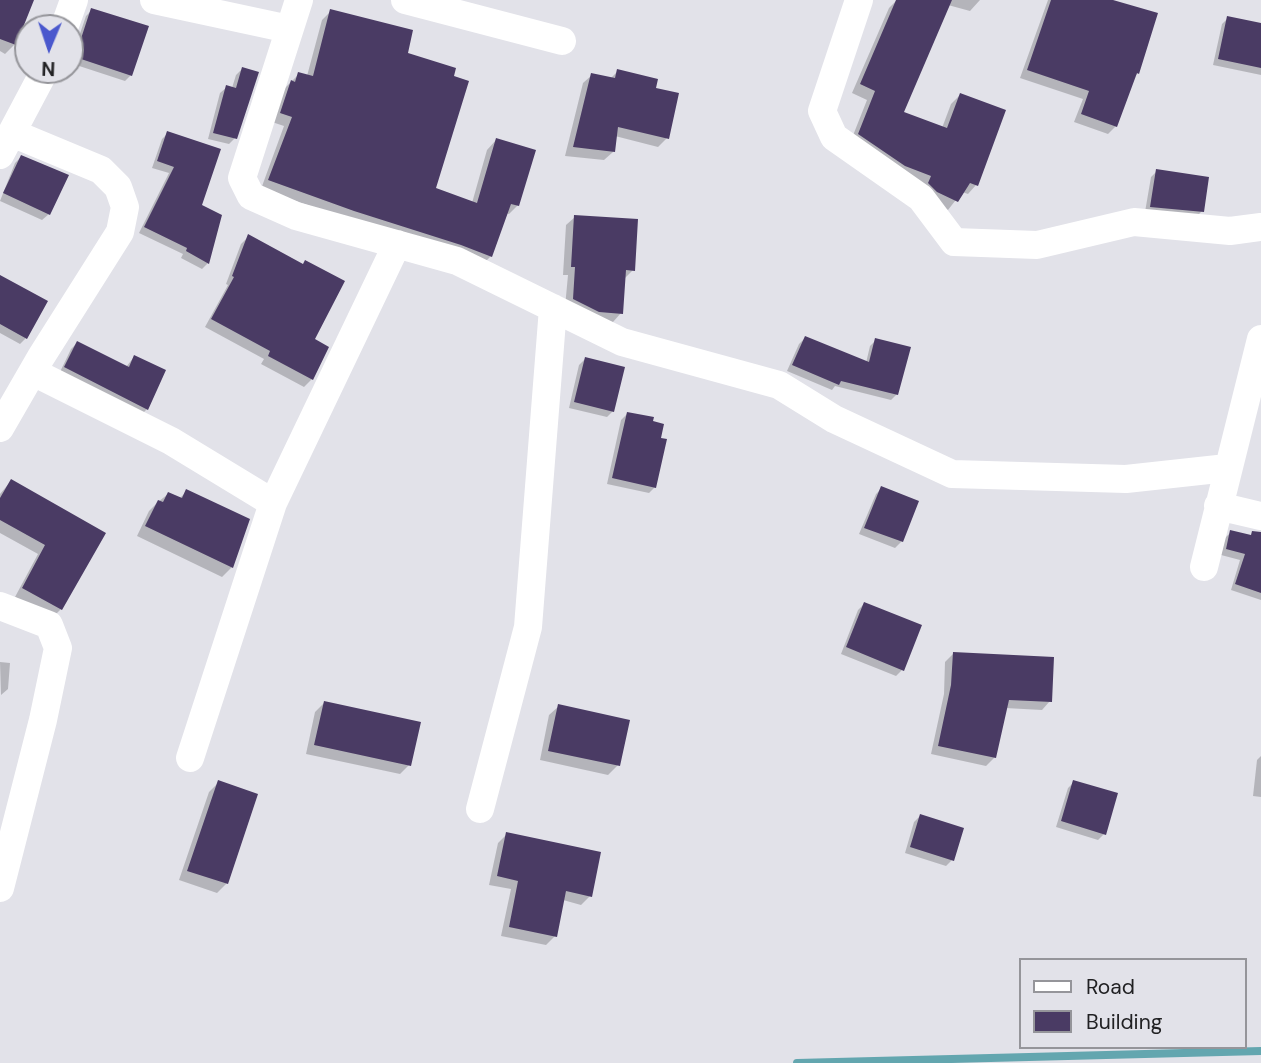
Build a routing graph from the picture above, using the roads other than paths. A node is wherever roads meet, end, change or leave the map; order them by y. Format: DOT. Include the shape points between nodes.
graph roads {
  1 [pos="155,0"];
  2 [pos="299,0"];
  3 [pos="405,0"];
  4 [pos="859,0"];
  5 [pos="289,29"];
  6 [pos="562,41"];
  7 [pos="38,84"];
  8 [pos="6,144"];
  9 [pos="1261,227"];
  10 [pos="397,244"];
  11 [pos="553,308"];
  12 [pos="1261,339"];
  13 [pos="33,372"];
  14 [pos="0,428"];
  15 [pos="1227,468"];
  16 [pos="273,503"];
  17 [pos="1218,506"];
  18 [pos="1261,516"];
  19 [pos="1204,567"];
  20 [pos="0,606"];
  21 [pos="190,758"];
  22 [pos="480,809"];
  23 [pos="0,888"];
  1 -- 5 [label="street"];
  2 -- 5 [label="street"];
  3 -- 6 [label="street"];
  4 -- 9 [label="street" via="822,111 835,137 921,198 954,242 1037,245 1134,222 1230,232"];
  5 -- 10 [label="street" via="242,178 251,196 296,216"];
  7 -- 8 [label="street"];
  8 -- 13 [label="street" via="101,170 118,187 125,206 120,232"];
  10 -- 11 [label="street" via="457,261"];
  10 -- 16 [label="street"];
  11 -- 15 [label="street" via="622,342 779,385 834,419 952,474 1126,479"];
  11 -- 22 [label="street" via="528,627"];
  12 -- 15 [label="street"];
  13 -- 14 [label="street"];
  13 -- 16 [label="street" via="171,441"];
  15 -- 17 [label="street"];
  16 -- 21 [label="street"];
  17 -- 18 [label="street"];
  17 -- 19 [label="street"];
  20 -- 23 [label="street" via="49,625 58,648"];
}
